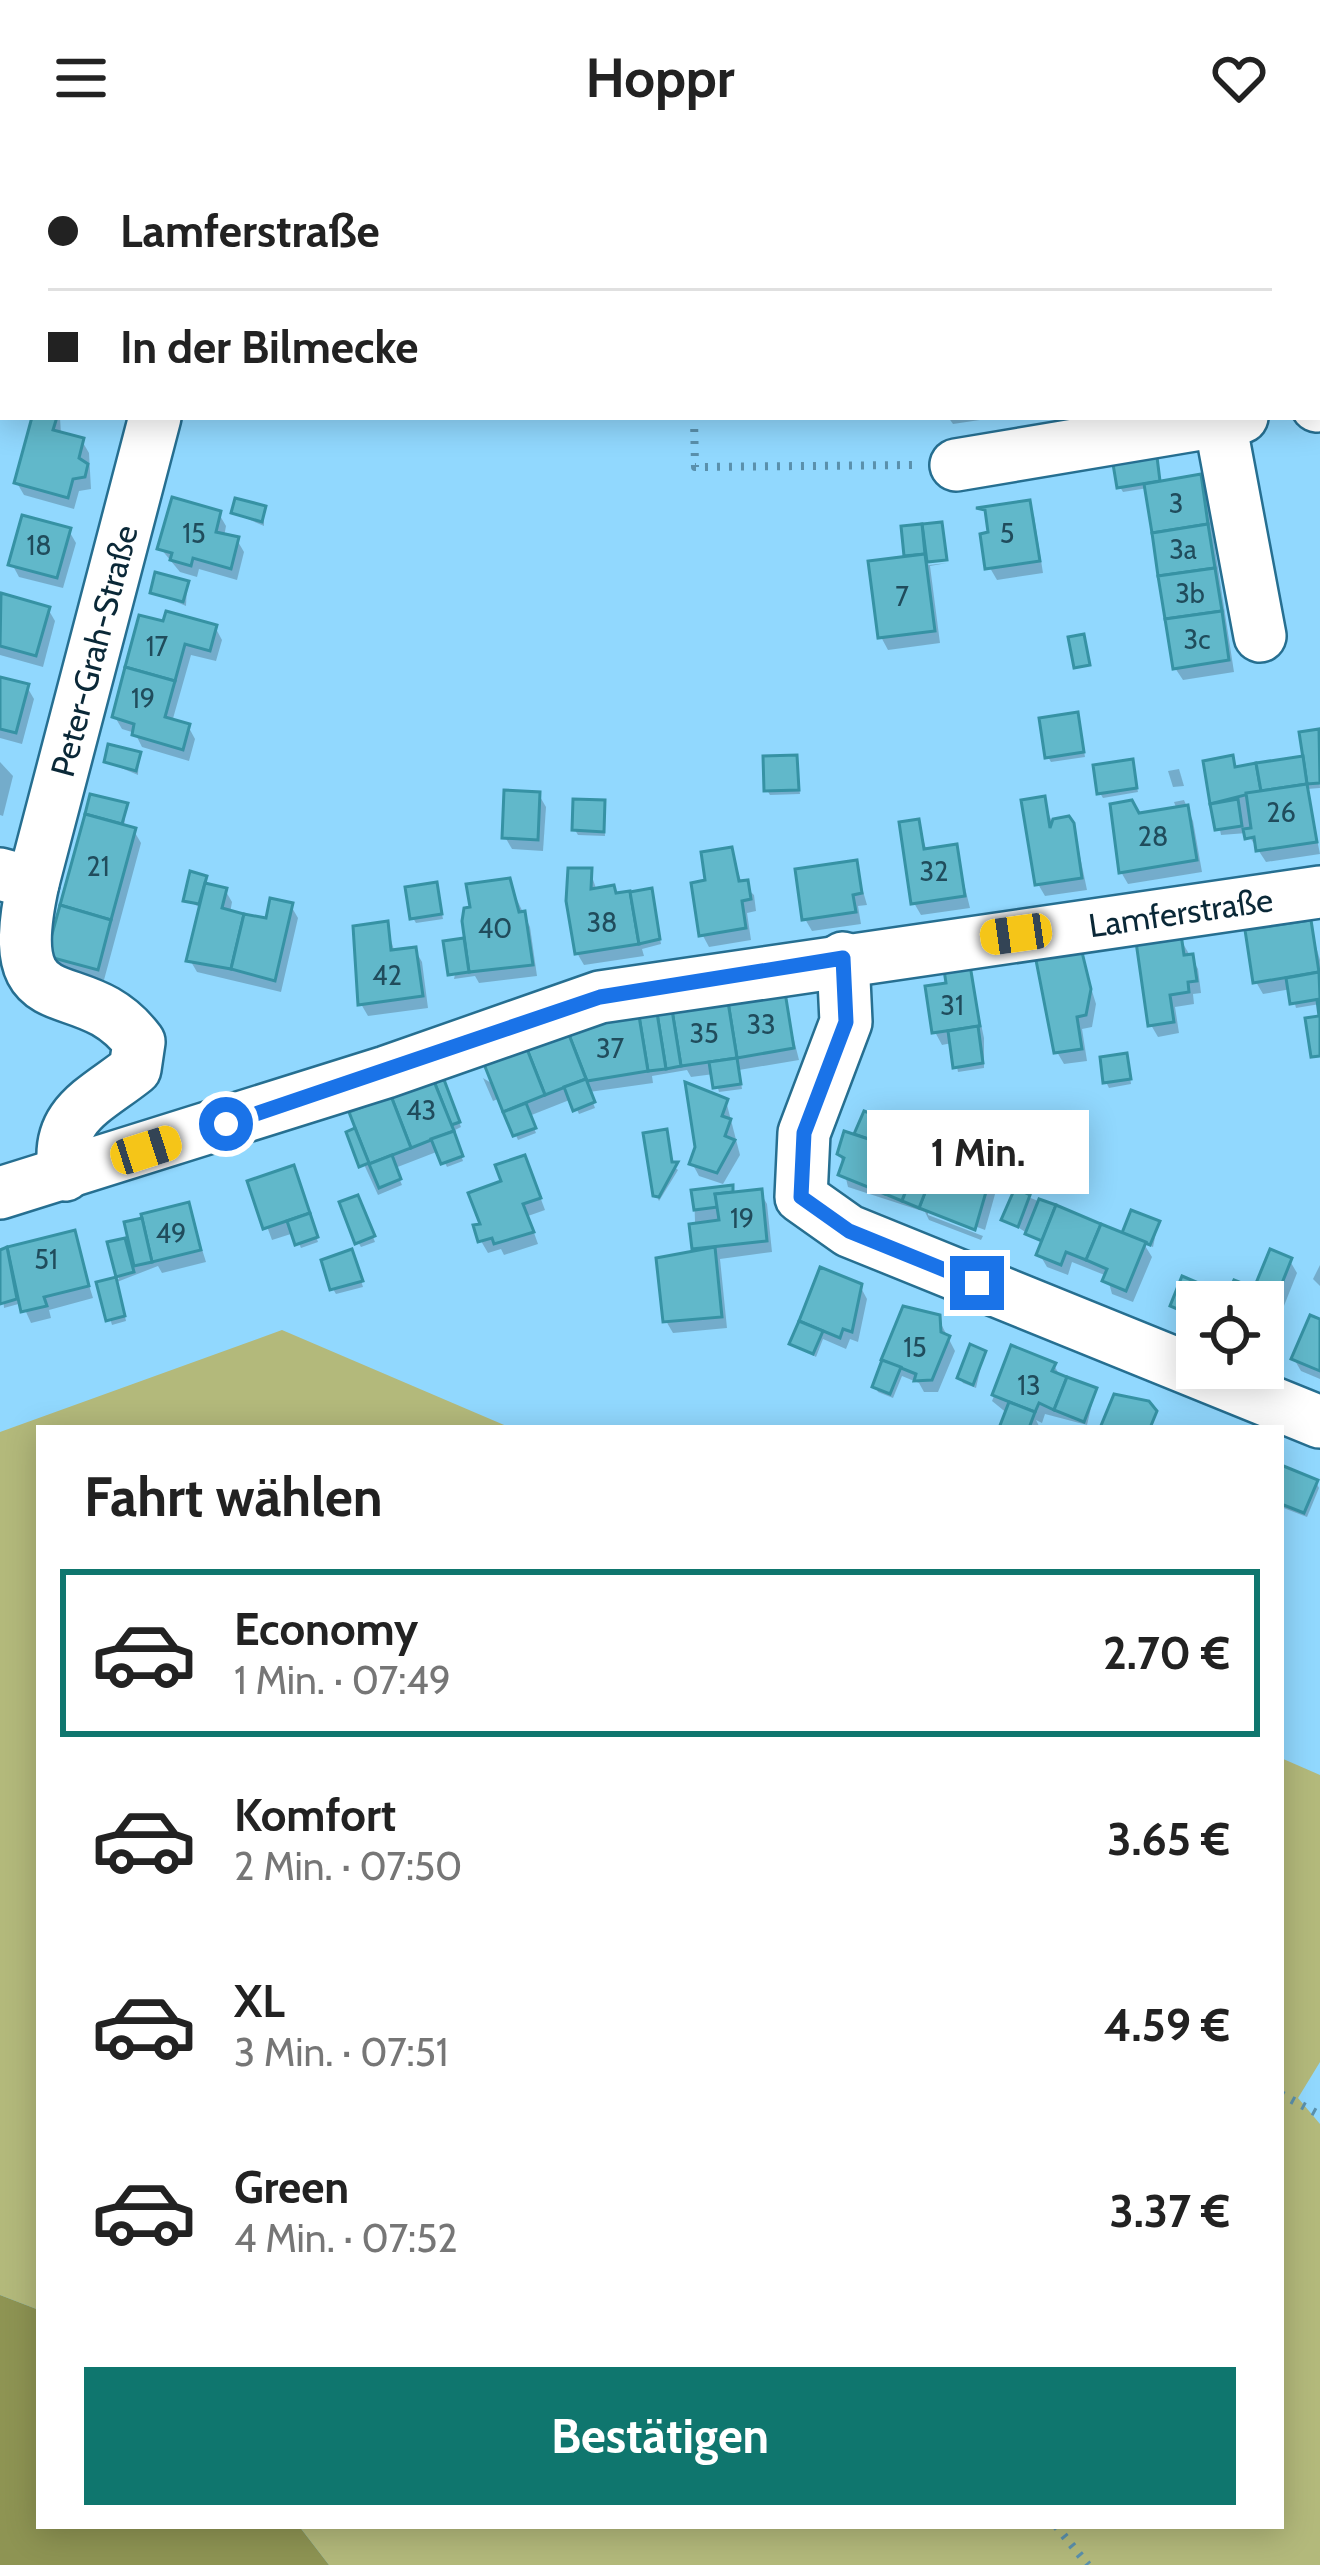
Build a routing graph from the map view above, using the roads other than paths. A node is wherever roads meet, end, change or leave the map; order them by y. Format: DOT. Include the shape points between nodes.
graph roads {
  1 [pos="154,420"];
  2 [pos="1215,420"];
  3 [pos="1227,420"];
  4 [pos="956,465"];
  5 [pos="1260,636"];
  6 [pos="16,878"];
  7 [pos="1320,892"];
  8 [pos="843,958"];
  9 [pos="65,1175"];
  10 [pos="0,1193"];
  11 [pos="1320,1422"];
  1 -- 6 [label="street, Peter-Grah-Straße"];
  2 -- 4 [label="street"];
  3 -- 5 [label="street"];
  6 -- 9 [label="street, Peter-Grah-Straße" via="25,970 129,1028 141,1057 68,1124"];
  7 -- 8 [label="street, Lamferstraße"];
  8 -- 9 [label="street, Lamferstraße" via="600,997"];
  8 -- 11 [label="street" via="846,1022 804,1133 801,1197 849,1231"];
  9 -- 10 [label="street, Lamferstraße"];
}
